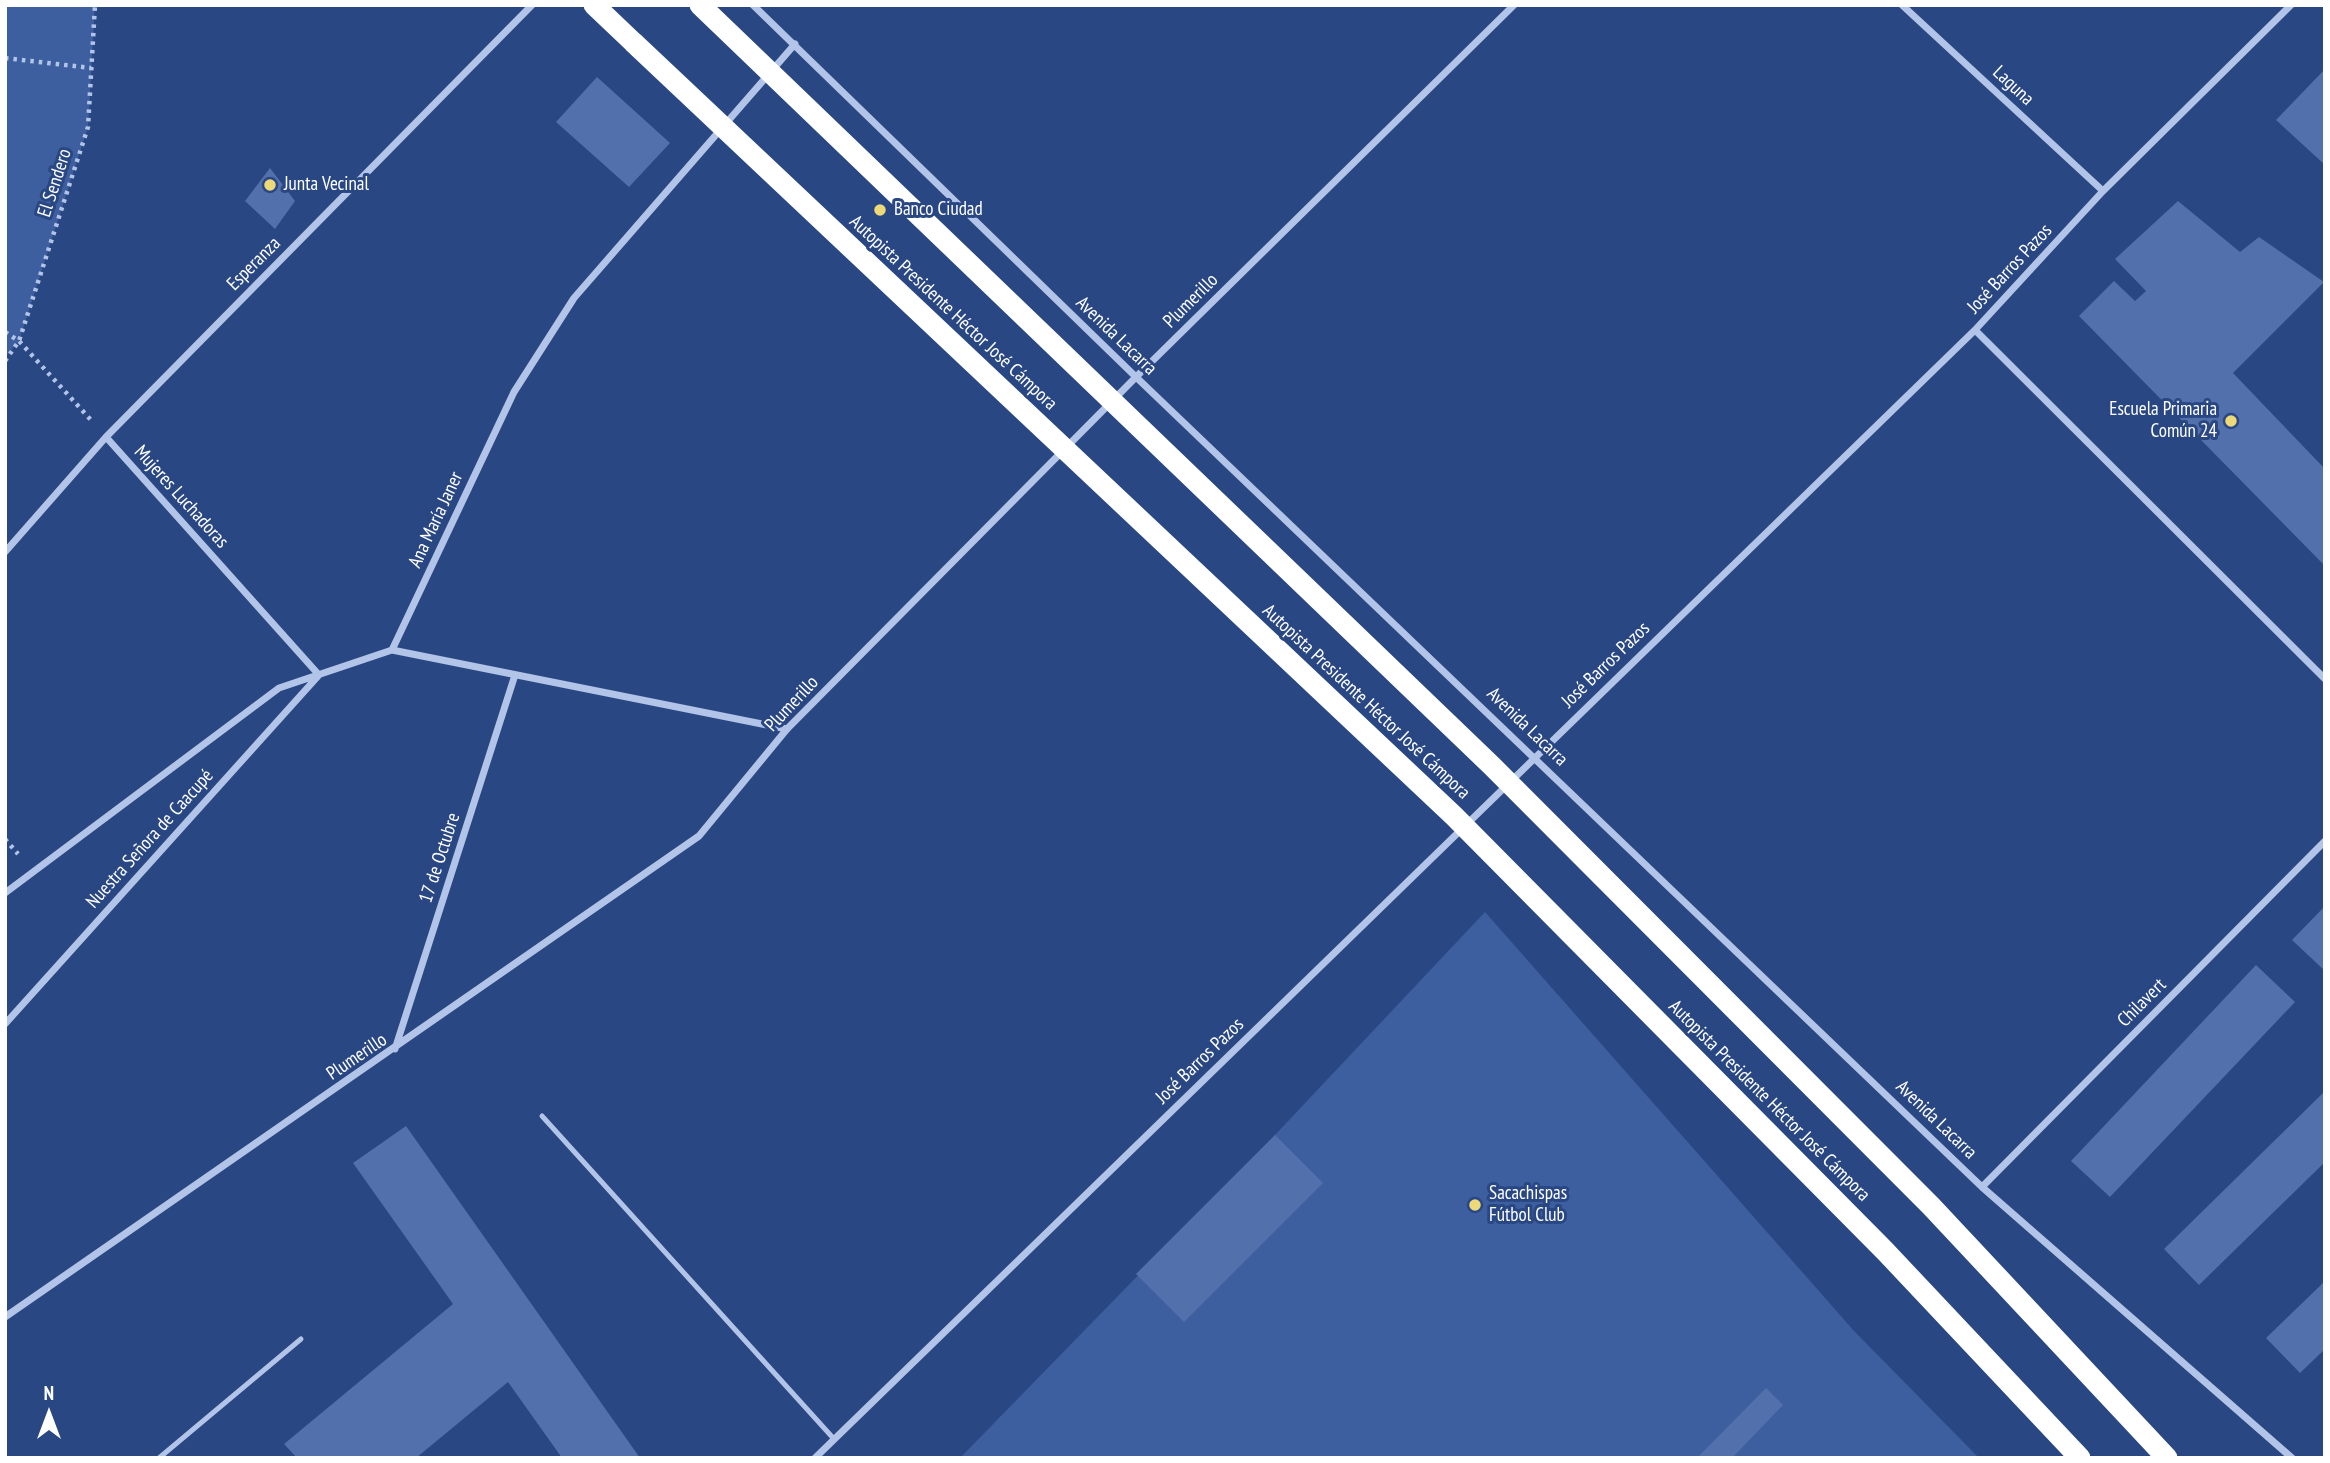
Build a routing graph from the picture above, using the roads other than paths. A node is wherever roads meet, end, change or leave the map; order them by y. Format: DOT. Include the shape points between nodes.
graph roads {
  1 [pos="531,5"];
  2 [pos="594,5"];
  3 [pos="700,5"];
  4 [pos="753,5"];
  5 [pos="1514,5"];
  6 [pos="1902,5"];
  7 [pos="2291,5"];
  8 [pos="795,44"];
  9 [pos="2103,191"];
  10 [pos="1975,330"];
  11 [pos="1136,377"];
  12 [pos="106,437"];
  13 [pos="5,552"];
  14 [pos="392,650"];
  15 [pos="319,674"];
  16 [pos="515,674"];
  17 [pos="2325,680"];
  18 [pos="787,729"];
  19 [pos="1534,755"];
  20 [pos="2325,841"];
  21 [pos="5,892"];
  22 [pos="5,1024"];
  23 [pos="394,1050"];
  24 [pos="542,1116"];
  25 [pos="1982,1186"];
  26 [pos="5,1317"];
  27 [pos="301,1339"];
  28 [pos="834,1439"];
  29 [pos="159,1458"];
  30 [pos="815,1458"];
  31 [pos="2080,1458"];
  32 [pos="2166,1458"];
  33 [pos="2292,1458"];
  1 -- 12 [label="street, Esperanza"];
  2 -- 31 [label="highway, Autopista Presidente Héctor José Cámpora, bridge" via="1454,816 1885,1251"];
  3 -- 32 [label="highway, Autopista Presidente Héctor José Cámpora, bridge" via="1492,766 1931,1206"];
  4 -- 8 [label="street, Avenida Lacarra"];
  5 -- 11 [label="street, Plumerillo"];
  6 -- 9 [label="street, Laguna"];
  7 -- 9 [label="street, José Barros Pazos"];
  8 -- 11 [label="street, Avenida Lacarra"];
  8 -- 14 [label="street, Ana María Janer" via="575,298 514,392"];
  9 -- 10 [label="street, José Barros Pazos"];
  10 -- 17 [label="street"];
  10 -- 19 [label="street, José Barros Pazos"];
  11 -- 18 [label="street, Plumerillo"];
  11 -- 19 [label="street, Avenida Lacarra"];
  12 -- 13 [label="street, Esperanza"];
  12 -- 15 [label="street, Mujeres Luchadoras"];
  14 -- 15 [label="street"];
  14 -- 16 [label="street"];
  15 -- 21 [label="street" via="279,688"];
  15 -- 22 [label="street, Nuestra Señora de Caacupé"];
  16 -- 18 [label="street"];
  16 -- 23 [label="street, 17 de Octubre"];
  18 -- 23 [label="street, Plumerillo" via="699,836"];
  19 -- 25 [label="street, Avenida Lacarra"];
  19 -- 28 [label="street, José Barros Pazos"];
  20 -- 25 [label="street, Chilavert"];
  23 -- 26 [label="street, Plumerillo"];
  24 -- 28 [label="lane"];
  25 -- 33 [label="street, Avenida Lacarra"];
  27 -- 29 [label="lane"];
  28 -- 30 [label="street, José Barros Pazos"];
}
